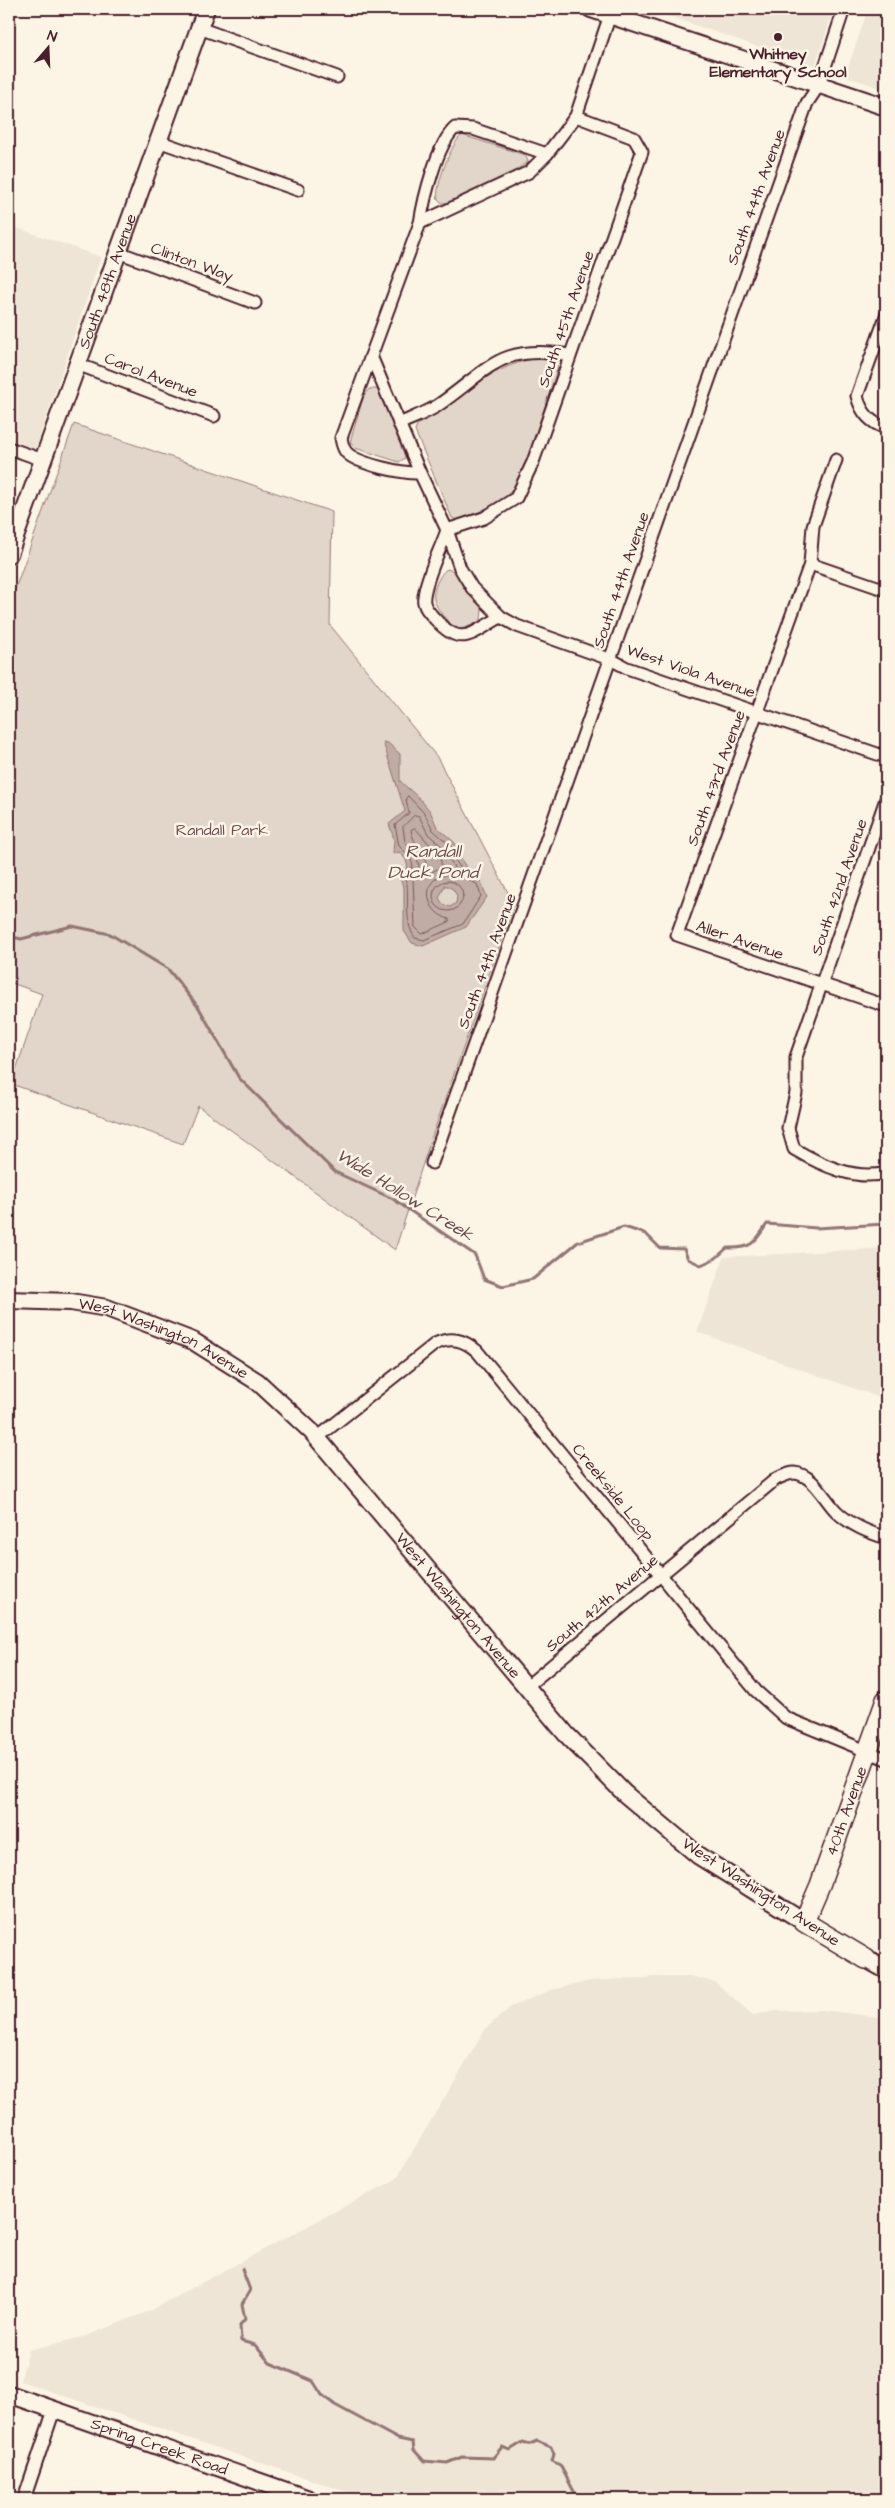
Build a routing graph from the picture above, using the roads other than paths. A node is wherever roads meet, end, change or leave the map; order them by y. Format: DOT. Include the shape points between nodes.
graph roads {
  1 [pos="206,9"];
  2 [pos="591,9"];
  3 [pos="844,9"];
  4 [pos="610,15"];
  5 [pos="199,28"];
  6 [pos="337,77"];
  7 [pos="818,85"];
  8 [pos="886,108"];
  9 [pos="576,116"];
  10 [pos="158,141"];
  11 [pos="547,154"];
  12 [pos="298,190"];
  13 [pos="420,223"];
  14 [pos="118,252"];
  15 [pos="255,302"];
  16 [pos="886,316"];
  17 [pos="570,355"];
  18 [pos="371,356"];
  19 [pos="77,364"];
  20 [pos="214,416"];
  21 [pos="399,424"];
  22 [pos="886,428"];
  23 [pos="9,448"];
  24 [pos="42,460"];
  25 [pos="836,460"];
  26 [pos="420,472"];
  27 [pos="13,527"];
  28 [pos="448,530"];
  29 [pos="9,554"];
  30 [pos="810,564"];
  31 [pos="886,590"];
  32 [pos="501,617"];
  33 [pos="612,660"];
  34 [pos="758,712"];
  35 [pos="886,757"];
  36 [pos="886,799"];
  37 [pos="676,935"];
  38 [pos="822,986"];
  39 [pos="886,1006"];
  40 [pos="432,1163"];
  41 [pos="886,1173"];
  42 [pos="9,1300"];
  43 [pos="317,1438"];
  44 [pos="886,1538"];
  45 [pos="660,1575"];
  46 [pos="526,1687"];
  47 [pos="886,1700"];
  48 [pos="867,1753"];
  49 [pos="886,1759"];
  50 [pos="804,1922"];
  51 [pos="866,1959"];
  52 [pos="886,1970"];
  53 [pos="9,2394"];
  54 [pos="54,2410"];
  55 [pos="24,2499"];
  56 [pos="309,2499"];
  1 -- 5 [label="main road, South 48th Avenue"];
  2 -- 4 [label="main road"];
  3 -- 7 [label="street, South 44th Avenue"];
  4 -- 7 [label="main road"];
  4 -- 9 [label="street"];
  5 -- 6 [label="street"];
  5 -- 10 [label="main road, South 48th Avenue"];
  7 -- 8 [label="main road"];
  7 -- 33 [label="street, South 44th Avenue" via="803,112"];
  9 -- 11 [label="street"];
  9 -- 17 [label="street, South 45th Avenue" via="634,138 642,152"];
  10 -- 12 [label="street"];
  10 -- 14 [label="main road, South 48th Avenue"];
  11 -- 13 [label="street" via="529,172"];
  11 -- 13 [label="street" via="473,129 455,128 444,143 425,195"];
  13 -- 18 [label="street"];
  14 -- 15 [label="street, Clinton Way"];
  14 -- 19 [label="main road, South 48th Avenue"];
  16 -- 22 [label="street" via="857,396 860,410"];
  17 -- 21 [label="street" via="527,352 501,359 483,369 436,407"];
  17 -- 28 [label="street, South 45th Avenue" via="533,462 516,498 484,518"];
  18 -- 21 [label="street, West Viola Avenue"];
  18 -- 26 [label="street" via="341,438 345,452 399,473"];
  19 -- 20 [label="street, Carol Avenue"];
  19 -- 24 [label="main road, South 48th Avenue"];
  21 -- 26 [label="street, West Viola Avenue"];
  23 -- 24 [label="street"];
  24 -- 27 [label="main road, South 48th Avenue"];
  25 -- 30 [label="street, South 43rd Avenue" via="813,526"];
  26 -- 28 [label="street, West Viola Avenue"];
  27 -- 29 [label="main road, South 48th Avenue"];
  28 -- 32 [label="street, West Viola Avenue" via="460,568 472,588"];
  28 -- 32 [label="street" via="424,594 426,608 447,633 456,637 464,637"];
  30 -- 31 [label="street"];
  30 -- 34 [label="street, South 43rd Avenue"];
  32 -- 33 [label="street, West Viola Avenue" via="517,626"];
  33 -- 34 [label="street, West Viola Avenue" via="627,668"];
  33 -- 40 [label="street, South 44th Avenue"];
  34 -- 35 [label="street, West Viola Avenue"];
  34 -- 37 [label="street, South 43rd Avenue"];
  36 -- 38 [label="street, South 42nd Avenue"];
  37 -- 38 [label="street, Aller Avenue"];
  38 -- 39 [label="street, Aller Avenue"];
  38 -- 41 [label="street, South 42nd Avenue" via="796,1057 796,1094 788,1128 794,1149 821,1165 872,1176"];
  42 -- 43 [label="main road, West Washington Avenue" via="71,1302 107,1308 193,1341 258,1382"];
  43 -- 45 [label="street, Creekside Loop" via="435,1344 454,1339 468,1344 484,1359"];
  43 -- 46 [label="main road, West Washington Avenue"];
  44 -- 45 [label="street, South 42th Avenue" via="853,1524 837,1512 813,1482 794,1473 776,1479"];
  45 -- 46 [label="street, South 42th Avenue"];
  45 -- 48 [label="street, Creekside Loop" via="771,1706 786,1718"];
  46 -- 50 [label="main road, West Washington Avenue" via="566,1734 625,1794 700,1856"];
  47 -- 48 [label="main road, 40th Avenue"];
  48 -- 49 [label="street, Creekside Loop"];
  48 -- 50 [label="main road, 40th Avenue"];
  50 -- 51 [label="main road, West Washington Avenue"];
  51 -- 52 [label="main road, West Washington Avenue"];
  53 -- 54 [label="main road, Spring Creek Road"];
  54 -- 55 [label="street"];
  54 -- 56 [label="main road, Spring Creek Road"];
}
